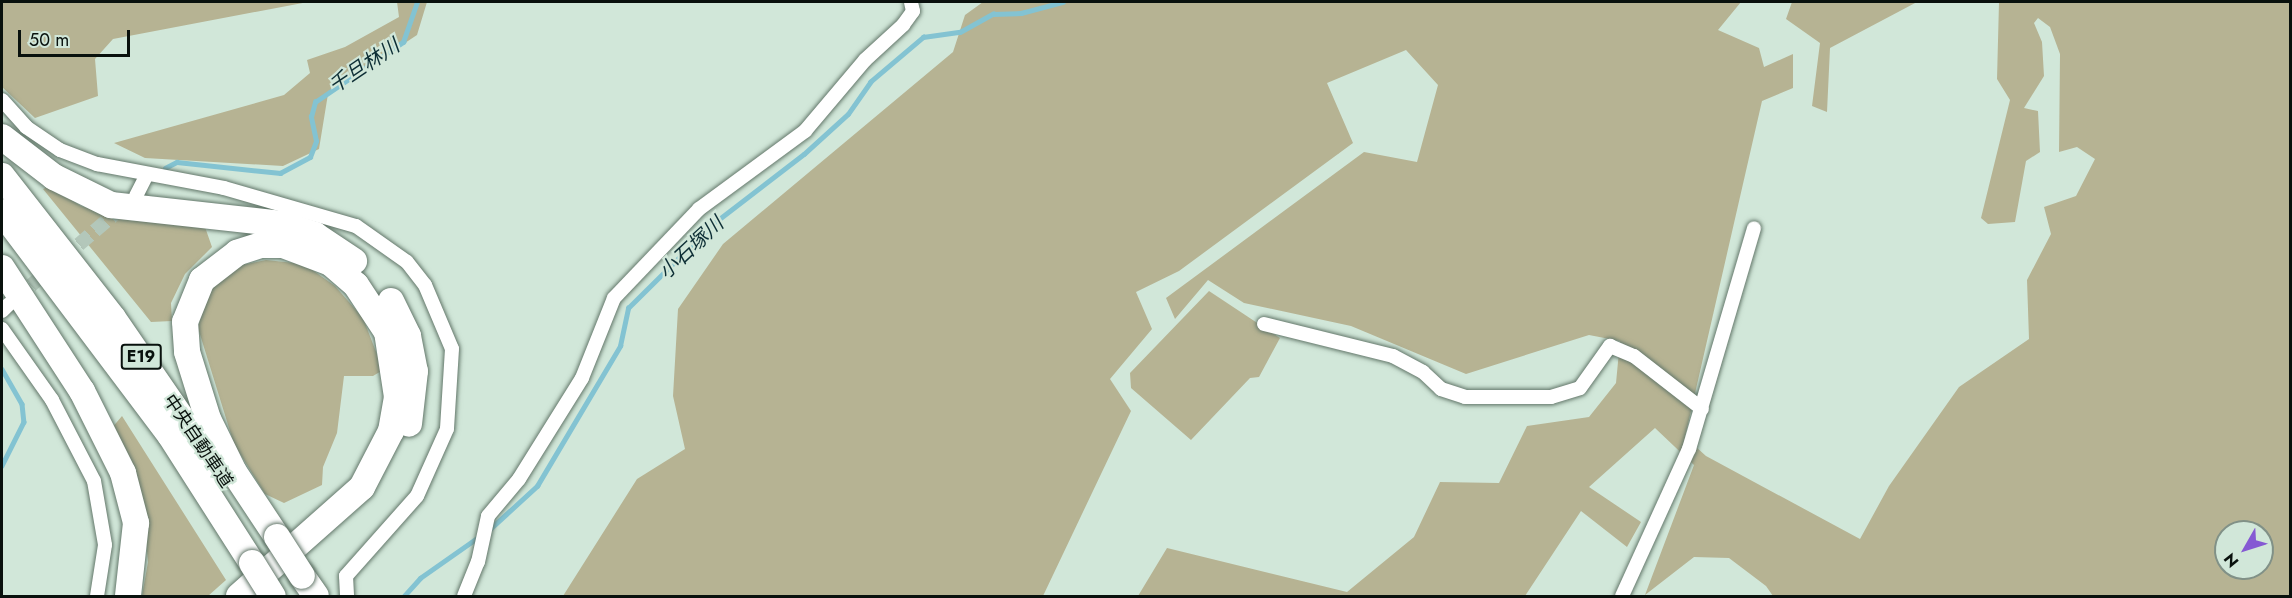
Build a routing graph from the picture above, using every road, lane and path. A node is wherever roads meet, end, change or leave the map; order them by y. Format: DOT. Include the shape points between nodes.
graph roads {
  1 [pos="911,2"];
  2 [pos="2,100"];
  3 [pos="2,137"];
  4 [pos="2,176"];
  5 [pos="146,176"];
  6 [pos="136,196"];
  7 [pos="2,212"];
  8 [pos="1754,228"];
  9 [pos="2,268"];
  10 [pos="1264,324"];
  11 [pos="2,329"];
  12 [pos="1702,409"];
  13 [pos="266,549"];
  14 [pos="297,590"];
  15 [pos="97,597"];
  16 [pos="128,597"];
  17 [pos="239,597"];
  18 [pos="262,597"];
  19 [pos="347,597"];
  20 [pos="464,597"];
  21 [pos="1622,597"];
  1 -- 20 [label="street" via="913,10 903,25 865,60 805,131 699,209 614,298 582,378 486,524"];
  2 -- 5 [label="street" via="26,127 60,150"];
  3 -- 18 [label="highway" via="54,177 111,205 282,224 315,236 364,270 391,301 408,336 415,371 413,409 393,470 349,524"];
  4 -- 13 [label="highway, 中央自動車道 / E19" via="113,318"];
  5 -- 6 [label="street"];
  5 -- 19 [label="street" via="224,188 356,226 407,262 440,316 452,349 447,429 417,496 346,576"];
  7 -- 13 [label="highway, 中央自動車道 / E19" via="170,435"];
  8 -- 12 [label="street"];
  9 -- 16 [label="highway" via="82,391 123,473 136,523"];
  10 -- 12 [label="street" via="1393,356 1423,372 1441,389 1465,397 1551,397 1580,388 1610,346 1634,356"];
  11 -- 15 [label="street" via="52,400 94,481 105,545"];
  12 -- 21 [label="street"];
  13 -- 14 [label="highway, 中央自動車道 / E19"];
  13 -- 17 [label="highway" via="208,419 187,352 186,322 202,279 237,253 261,245 283,245 331,263 356,285 387,332 397,397 391,431 362,487"];
}
